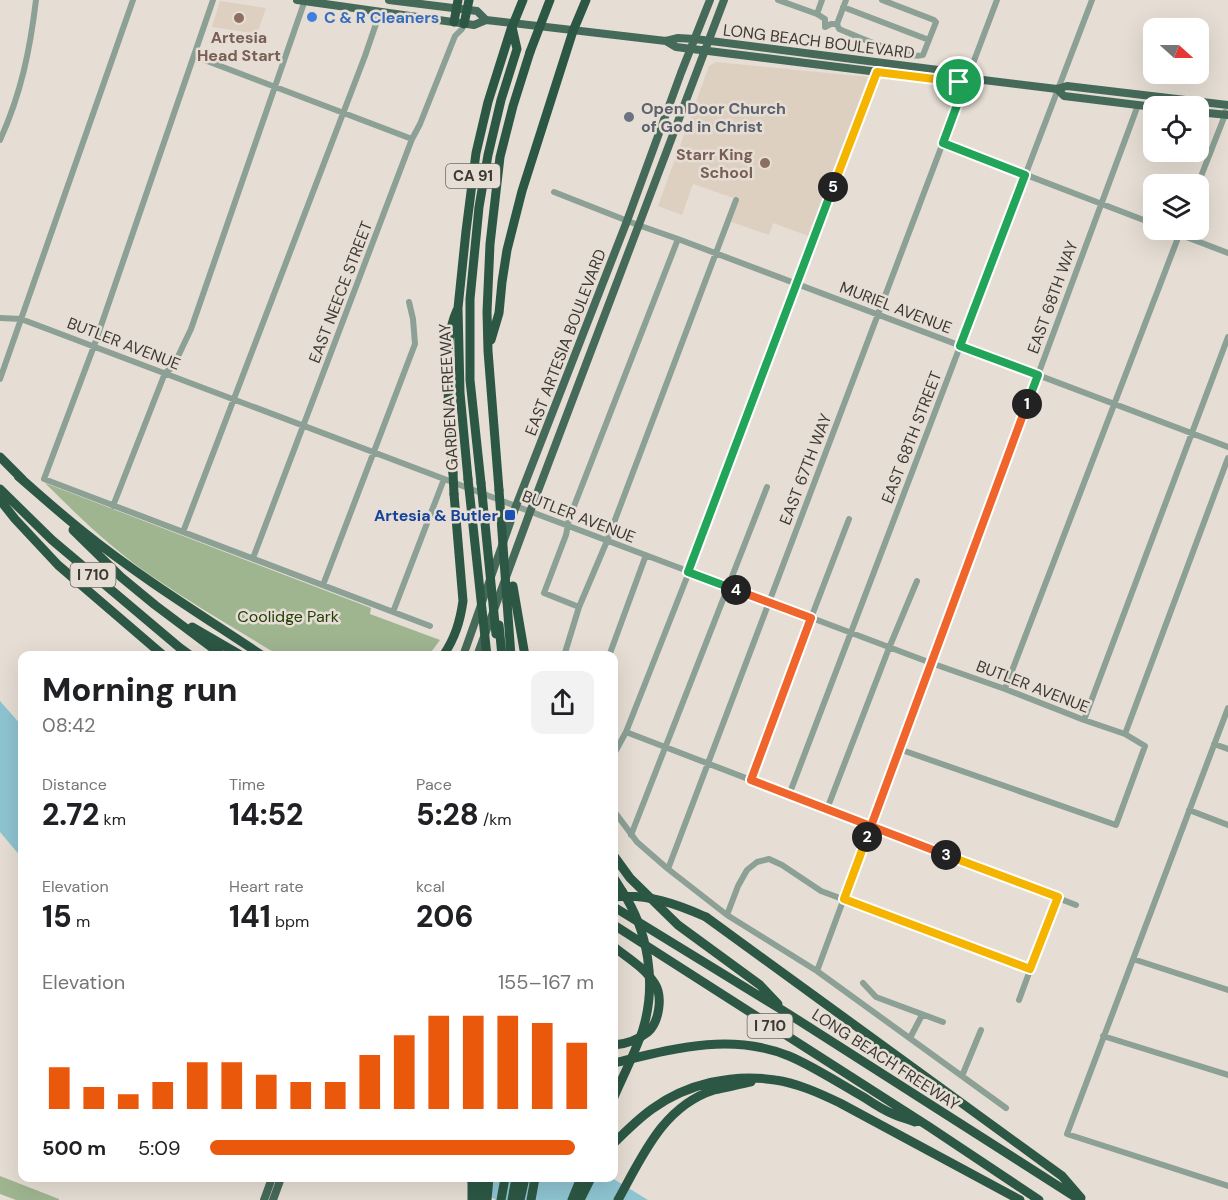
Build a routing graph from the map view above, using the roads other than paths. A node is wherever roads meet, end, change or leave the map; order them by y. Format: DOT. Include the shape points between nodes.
graph roads {
  1 [pos="36,0"];
  2 [pos="133,0"];
  3 [pos="213,0"];
  4 [pos="302,0"];
  5 [pos="389,0"];
  6 [pos="523,0"];
  7 [pos="550,0"];
  8 [pos="586,0"];
  9 [pos="710,0"];
  10 [pos="724,0"];
  11 [pos="778,0"];
  12 [pos="822,0"];
  13 [pos="846,0"];
  14 [pos="882,0"];
  15 [pos="997,0"];
  16 [pos="1092,0"];
  17 [pos="463,4"];
  18 [pos="843,7"];
  19 [pos="380,12"];
  20 [pos="817,14"];
  21 [pos="486,20"];
  22 [pos="459,23"];
  23 [pos="837,24"];
  24 [pos="512,27"];
  25 [pos="573,31"];
  26 [pos="695,39"];
  27 [pos="929,40"];
  28 [pos="666,41"];
  29 [pos="709,41"];
  30 [pos="691,49"];
  31 [pos="705,51"];
  32 [pos="194,56"];
  33 [pos="877,72"];
  34 [pos="967,78"];
  35 [pos="275,87"];
  36 [pos="1057,89"];
  37 [pos="1138,105"];
  38 [pos="1226,105"];
  39 [pos="1143,106"];
  40 [pos="343,113"];
  41 [pos="1209,113"];
  42 [pos="1226,115"];
  43 [pos="412,139"];
  44 [pos="0,140"];
  45 [pos="943,143"];
  46 [pos="1202,174"];
  47 [pos="1025,175"];
  48 [pos="497,185"];
  49 [pos="554,192"];
  50 [pos="736,200"];
  51 [pos="1101,204"];
  52 [pos="1143,220"];
  53 [pos="627,221"];
  54 [pos="638,225"];
  55 [pos="678,239"];
  56 [pos="1177,240"];
  57 [pos="1198,240"];
  58 [pos="716,253"];
  59 [pos="1228,253"];
  60 [pos="797,284"];
  61 [pos="409,302"];
  62 [pos="458,308"];
  63 [pos="878,315"];
  64 [pos="0,318"];
  65 [pos="21,319"];
  66 [pos="1228,337"];
  67 [pos="94,346"];
  68 [pos="960,346"];
  69 [pos="488,351"];
  70 [pos="165,373"];
  71 [pos="1038,375"];
  72 [pos="0,379"];
  73 [pos="234,399"];
  74 [pos="1114,404"];
  75 [pos="304,426"];
  76 [pos="1191,433"];
  77 [pos="1228,447"];
  78 [pos="374,452"];
  79 [pos="0,457"];
  80 [pos="1228,458"];
  81 [pos="18,476"];
  82 [pos="444,479"];
  83 [pos="483,484"];
  84 [pos="767,487"];
  85 [pos="0,489"];
  86 [pos="0,500"];
  87 [pos="113,506"];
  88 [pos="516,506"];
  89 [pos="530,512"];
  90 [pos="849,519"];
  91 [pos="567,526"];
  92 [pos="183,532"];
  93 [pos="503,540"];
  94 [pos="607,541"];
  95 [pos="646,555"];
  96 [pos="253,558"];
  97 [pos="688,572"];
  98 [pos="917,581"];
  99 [pos="323,585"];
  100 [pos="729,587"];
  101 [pos="769,602"];
  102 [pos="155,605"];
  103 [pos="579,607"];
  104 [pos="393,612"];
  105 [pos="811,618"];
  106 [pos="430,626"];
  107 [pos="851,633"];
  108 [pos="241,641"];
  109 [pos="889,648"];
  110 [pos="159,651"];
  111 [pos="184,651"];
  112 [pos="216,651"];
  113 [pos="233,651"];
  114 [pos="256,651"];
  115 [pos="261,651"];
  116 [pos="446,651"];
  117 [pos="465,651"];
  118 [pos="479,651"];
  119 [pos="486,651"];
  120 [pos="499,651"];
  121 [pos="500,651"];
  122 [pos="511,651"];
  123 [pos="524,651"];
  124 [pos="566,651"];
  125 [pos="611,651"];
  126 [pos="931,663"];
  127 [pos="1005,689"];
  128 [pos="1228,708"];
  129 [pos="1084,720"];
  130 [pos="626,732"];
  131 [pos="1125,734"];
  132 [pos="1214,744"];
  133 [pos="618,747"];
  134 [pos="665,747"];
  135 [pos="899,749"];
  136 [pos="1228,749"];
  137 [pos="708,764"];
  138 [pos="751,780"];
  139 [pos="789,795"];
  140 [pos="827,809"];
  141 [pos="1189,810"];
  142 [pos="618,816"];
  143 [pos="1228,825"];
  144 [pos="870,826"];
  145 [pos="632,835"];
  146 [pos="618,862"];
  147 [pos="668,870"];
  148 [pos="618,884"];
  149 [pos="618,897"];
  150 [pos="1058,897"];
  151 [pos="844,899"];
  152 [pos="1076,904"];
  153 [pos="618,909"];
  154 [pos="727,915"];
  155 [pos="618,928"];
  156 [pos="618,950"];
  157 [pos="1133,959"];
  158 [pos="1030,969"];
  159 [pos="817,971"];
  160 [pos="863,983"];
  161 [pos="1228,990"];
  162 [pos="1019,999"];
  163 [pos="787,1013"];
  164 [pos="922,1015"];
  165 [pos="942,1022"];
  166 [pos="981,1030"];
  167 [pos="1103,1036"];
  168 [pos="910,1038"];
  169 [pos="618,1044"];
  170 [pos="618,1062"];
  171 [pos="962,1076"];
  172 [pos="1228,1076"];
  173 [pos="765,1079"];
  174 [pos="618,1088"];
  175 [pos="1005,1108"];
  176 [pos="928,1126"];
  177 [pos="618,1139"];
  178 [pos="271,1182"];
  179 [pos="280,1182"];
  180 [pos="472,1182"];
  181 [pos="481,1182"];
  182 [pos="489,1182"];
  183 [pos="504,1182"];
  184 [pos="515,1182"];
  185 [pos="525,1182"];
  186 [pos="534,1182"];
  187 [pos="579,1182"];
  188 [pos="586,1182"];
  189 [pos="589,1182"];
  190 [pos="1228,1186"];
  191 [pos="264,1200"];
  192 [pos="273,1200"];
  193 [pos="472,1200"];
  194 [pos="478,1200"];
  195 [pos="487,1200"];
  196 [pos="501,1200"];
  197 [pos="512,1200"];
  198 [pos="523,1200"];
  199 [pos="531,1200"];
  200 [pos="572,1200"];
  201 [pos="580,1200"];
  202 [pos="585,1200"];
  203 [pos="618,1200"];
  204 [pos="1020,1200"];
  205 [pos="1039,1200"];
  206 [pos="1082,1200"];
  1 -- 44 [label="street" via="21,85"];
  2 -- 65 [label="street"];
  3 -- 32 [label="street"];
  4 -- 19 [label="main road, LONG BEACH BOULEVARD"];
  4 -- 35 [label="street"];
  5 -- 17 [label="main road, LONG BEACH BOULEVARD"];
  6 -- 24 [label="highway, GARDENA FREEWAY / CA 91, bridge"];
  7 -- 48 [label="highway, CA 91, bridge" via="513,106"];
  8 -- 25 [label="highway"];
  9 -- 26 [label="main road, EAST ARTESIA BOULEVARD"];
  10 -- 29 [label="main road, EAST ARTESIA BOULEVARD"];
  11 -- 20 [label="street"];
  12 -- 20 [label="street"];
  13 -- 18 [label="street"];
  14 -- 27 [label="street" via="936,21"];
  15 -- 34 [label="street, EAST 67TH WAY"];
  16 -- 36 [label="street, EAST 68TH STREET"];
  17 -- 21 [label="main road, LONG BEACH BOULEVARD"];
  17 -- 22 [label="highway"];
  18 -- 23 [label="street"];
  18 -- 27 [label="street"];
  19 -- 22 [label="main road, LONG BEACH BOULEVARD"];
  19 -- 40 [label="street"];
  20 -- 23 [label="street" via="825,19 825,27"];
  21 -- 22 [label="main road, LONG BEACH BOULEVARD" via="474,25"];
  21 -- 25 [label="main road, LONG BEACH BOULEVARD"];
  22 -- 43 [label="street, EAST NEECE STREET" via="462,29 455,36"];
  23 -- 27 [label="street" via="839,29 918,57 923,55"];
  24 -- 62 [label="highway, GARDENA FREEWAY / CA 91" via="476,153"];
  24 -- 83 [label="highway" via="518,49 501,100 478,207 470,299 470,380"];
  25 -- 28 [label="main road, LONG BEACH BOULEVARD"];
  25 -- 69 [label="highway" via="522,191"];
  26 -- 28 [label="main road, LONG BEACH BOULEVARD"];
  26 -- 29 [label="main road, LONG BEACH BOULEVARD"];
  26 -- 30 [label="main road, EAST ARTESIA BOULEVARD"];
  28 -- 30 [label="main road, LONG BEACH BOULEVARD"];
  29 -- 31 [label="main road, EAST ARTESIA BOULEVARD"];
  29 -- 34 [label="main road, LONG BEACH BOULEVARD" via="962,73"];
  30 -- 31 [label="main road, LONG BEACH BOULEVARD"];
  30 -- 53 [label="main road, EAST ARTESIA BOULEVARD"];
  31 -- 33 [label="main road, LONG BEACH BOULEVARD"];
  31 -- 54 [label="main road, EAST ARTESIA BOULEVARD"];
  32 -- 35 [label="street"];
  32 -- 67 [label="street"];
  33 -- 34 [label="main road, LONG BEACH BOULEVARD" via="959,82"];
  33 -- 60 [label="street"];
  34 -- 36 [label="main road, LONG BEACH BOULEVARD"];
  34 -- 45 [label="street, EAST 67TH WAY"];
  35 -- 40 [label="street"];
  35 -- 70 [label="street" via="191,329"];
  36 -- 37 [label="main road, LONG BEACH BOULEVARD" via="1064,96"];
  36 -- 38 [label="main road, LONG BEACH BOULEVARD"];
  36 -- 47 [label="street, EAST 68TH STREET"];
  37 -- 39 [label="main road, LONG BEACH BOULEVARD"];
  37 -- 51 [label="street, EAST 68TH WAY"];
  38 -- 42 [label="street"];
  40 -- 43 [label="street"];
  40 -- 73 [label="street"];
  41 -- 42 [label="main road"];
  42 -- 46 [label="street"];
  43 -- 75 [label="street, EAST NEECE STREET"];
  45 -- 47 [label="street"];
  45 -- 63 [label="street, EAST 67TH WAY"];
  47 -- 51 [label="street"];
  47 -- 68 [label="street, EAST 68TH STREET"];
  48 -- 69 [label="highway, CA 91" via="490,244"];
  48 -- 83 [label="highway" via="484,201 475,278 475,372"];
  49 -- 53 [label="street, MURIEL AVENUE"];
  50 -- 58 [label="street"];
  51 -- 52 [label="street"];
  51 -- 71 [label="street, EAST 68TH WAY"];
  53 -- 54 [label="street, MURIEL AVENUE"];
  53 -- 88 [label="main road, EAST ARTESIA BOULEVARD"];
  54 -- 55 [label="street, MURIEL AVENUE"];
  54 -- 89 [label="main road, EAST ARTESIA BOULEVARD"];
  55 -- 58 [label="street, MURIEL AVENUE"];
  55 -- 91 [label="street"];
  56 -- 74 [label="street"];
  57 -- 59 [label="street"];
  58 -- 60 [label="street, MURIEL AVENUE"];
  58 -- 94 [label="street"];
  60 -- 63 [label="street, MURIEL AVENUE"];
  60 -- 97 [label="street"];
  61 -- 78 [label="street" via="415,345"];
  62 -- 116 [label="highway, bridge" via="448,344 450,439 463,601 456,632"];
  62 -- 119 [label="highway, GARDENA FREEWAY / CA 91, bridge" via="460,393"];
  63 -- 68 [label="street, MURIEL AVENUE"];
  63 -- 101 [label="street, EAST 67TH WAY"];
  64 -- 65 [label="street, BUTLER AVENUE"];
  65 -- 67 [label="street, BUTLER AVENUE"];
  65 -- 72 [label="street"];
  66 -- 76 [label="street"];
  67 -- 70 [label="street, BUTLER AVENUE"];
  67 -- 87 [label="street" via="44,479"];
  68 -- 71 [label="street, MURIEL AVENUE"];
  68 -- 107 [label="street, EAST 68TH STREET"];
  69 -- 93 [label="highway, CA 91, bridge"];
  70 -- 73 [label="street, BUTLER AVENUE"];
  70 -- 87 [label="street"];
  71 -- 74 [label="street, MURIEL AVENUE"];
  71 -- 126 [label="street, EAST 68TH WAY"];
  73 -- 75 [label="street, BUTLER AVENUE"];
  73 -- 92 [label="street"];
  74 -- 76 [label="street, MURIEL AVENUE"];
  74 -- 127 [label="street"];
  75 -- 78 [label="street, BUTLER AVENUE"];
  75 -- 96 [label="street, EAST NEECE STREET"];
  76 -- 77 [label="street, MURIEL AVENUE"];
  76 -- 129 [label="street"];
  78 -- 82 [label="street, BUTLER AVENUE"];
  78 -- 99 [label="street"];
  79 -- 81 [label="highway, I 710"];
  80 -- 131 [label="street"];
  81 -- 102 [label="highway, I 710"];
  81 -- 108 [label="highway" via="137,572"];
  82 -- 88 [label="street, BUTLER AVENUE"];
  82 -- 104 [label="street"];
  83 -- 120 [label="highway, bridge"];
  83 -- 121 [label="highway, bridge"];
  84 -- 100 [label="street"];
  85 -- 111 [label="highway, I 710" via="52,540"];
  86 -- 110 [label="highway" via="58,565"];
  87 -- 92 [label="street"];
  88 -- 89 [label="street, BUTLER AVENUE"];
  88 -- 117 [label="main road, EAST ARTESIA BOULEVARD"];
  89 -- 91 [label="street, BUTLER AVENUE"];
  89 -- 118 [label="main road, EAST ARTESIA BOULEVARD"];
  90 -- 105 [label="street"];
  91 -- 94 [label="street, BUTLER AVENUE"];
  91 -- 103 [label="street" via="544,593"];
  92 -- 96 [label="street"];
  93 -- 122 [label="highway, CA 91, bridge"];
  93 -- 123 [label="highway, bridge"];
  94 -- 95 [label="street, BUTLER AVENUE"];
  94 -- 103 [label="street"];
  95 -- 97 [label="street, BUTLER AVENUE"];
  95 -- 125 [label="street"];
  96 -- 99 [label="street"];
  97 -- 100 [label="street, BUTLER AVENUE"];
  97 -- 130 [label="street"];
  98 -- 109 [label="street"];
  99 -- 104 [label="street"];
  100 -- 101 [label="street, BUTLER AVENUE"];
  100 -- 134 [label="street"];
  101 -- 105 [label="street, BUTLER AVENUE"];
  101 -- 137 [label="street, EAST 67TH WAY"];
  102 -- 112 [label="highway, I 710"];
  102 -- 113 [label="highway"];
  103 -- 124 [label="street"];
  104 -- 106 [label="street"];
  105 -- 107 [label="street, BUTLER AVENUE"];
  105 -- 138 [label="street"];
  107 -- 109 [label="street, BUTLER AVENUE"];
  107 -- 139 [label="street, EAST 68TH STREET"];
  108 -- 114 [label="highway"];
  108 -- 115 [label="highway"];
  109 -- 126 [label="street, BUTLER AVENUE"];
  109 -- 140 [label="street"];
  126 -- 127 [label="street, BUTLER AVENUE"];
  126 -- 135 [label="street, EAST 68TH WAY"];
  127 -- 129 [label="street, BUTLER AVENUE"];
  128 -- 132 [label="street"];
  129 -- 131 [label="street, BUTLER AVENUE"];
  130 -- 133 [label="street"];
  130 -- 134 [label="street"];
  131 -- 135 [label="street, BUTLER AVENUE" via="1145,746 1116,825"];
  132 -- 136 [label="street"];
  132 -- 141 [label="street"];
  134 -- 137 [label="street"];
  134 -- 145 [label="street"];
  135 -- 144 [label="street, EAST 68TH WAY"];
  137 -- 138 [label="street"];
  137 -- 147 [label="street, EAST 67TH WAY"];
  138 -- 139 [label="street"];
  139 -- 140 [label="street"];
  140 -- 144 [label="street"];
  141 -- 143 [label="street"];
  141 -- 157 [label="street"];
  142 -- 145 [label="street"];
  144 -- 150 [label="street"];
  144 -- 151 [label="street, EAST 68TH WAY"];
  145 -- 147 [label="street"];
  146 -- 163 [label="highway" via="678,925 760,985"];
  147 -- 154 [label="street"];
  148 -- 174 [label="highway, bridge" via="642,932 649,964 650,998 643,1030"];
  149 -- 206 [label="highway, bridge" via="660,900 706,917 1062,1176"];
  150 -- 152 [label="street"];
  150 -- 158 [label="street"];
  151 -- 154 [label="street" via="821,891 782,864 769,860 757,862 747,870"];
  151 -- 158 [label="street"];
  151 -- 159 [label="street, EAST 68TH WAY"];
  153 -- 163 [label="highway, LONG BEACH FREEWAY / I 710"];
  154 -- 159 [label="street"];
  155 -- 176 [label="highway, LONG BEACH FREEWAY / I 710"];
  156 -- 169 [label="highway" via="639,965 656,985 659,1003 648,1032"];
  157 -- 161 [label="street"];
  157 -- 167 [label="street"];
  158 -- 162 [label="street"];
  159 -- 168 [label="street"];
  160 -- 164 [label="street" via="876,997"];
  163 -- 206 [label="highway, LONG BEACH FREEWAY / I 710"];
  164 -- 165 [label="street"];
  164 -- 168 [label="street"];
  166 -- 171 [label="street"];
  167 -- 172 [label="street"];
  167 -- 190 [label="street" via="1067,1134"];
  168 -- 171 [label="street"];
  170 -- 176 [label="highway" via="705,1044 760,1047 789,1056 891,1114"];
  171 -- 175 [label="street"];
  173 -- 177 [label="highway" via="717,1081 693,1088 659,1104"];
  173 -- 203 [label="highway" via="713,1091 682,1107 651,1141"];
  173 -- 204 [label="highway" via="816,1092"];
  176 -- 205 [label="highway, LONG BEACH FREEWAY / I 710"];
  178 -- 191 [label="main road"];
  179 -- 192 [label="main road"];
  180 -- 193 [label="highway"];
  181 -- 194 [label="highway"];
  182 -- 195 [label="highway"];
  183 -- 196 [label="highway"];
  184 -- 197 [label="highway"];
  185 -- 198 [label="highway"];
  186 -- 199 [label="highway"];
  187 -- 200 [label="highway"];
  188 -- 202 [label="highway, bridge"];
  189 -- 201 [label="highway, bridge"];
}
